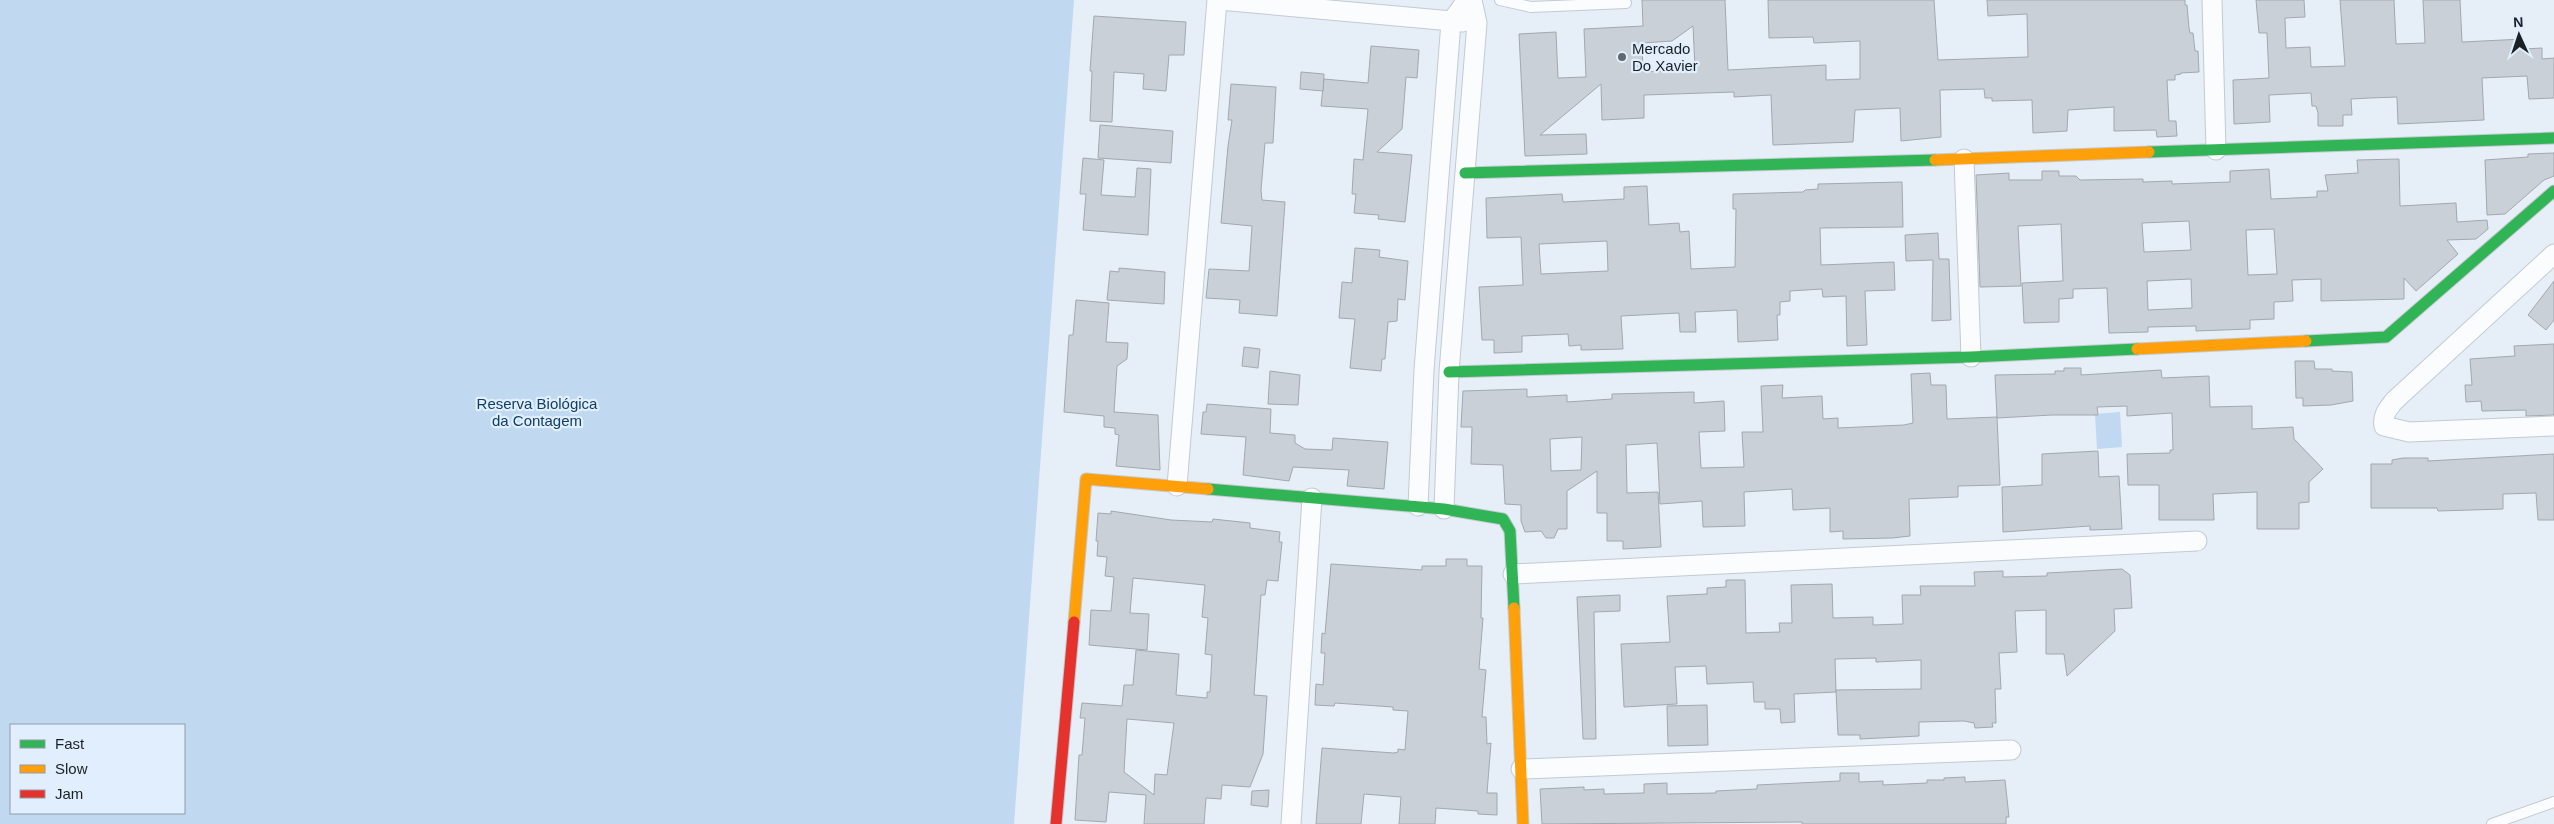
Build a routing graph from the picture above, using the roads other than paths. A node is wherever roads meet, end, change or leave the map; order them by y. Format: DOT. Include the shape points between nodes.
graph roads {
  1 [pos="1218,0"];
  2 [pos="1467,0"];
  3 [pos="1472,0"];
  4 [pos="1500,0"];
  5 [pos="2212,0"];
  6 [pos="1626,3"];
  7 [pos="1452,22"];
  8 [pos="1477,23"];
  9 [pos="2554,138"];
  10 [pos="2216,150"];
  11 [pos="1964,158"];
  12 [pos="1465,173"];
  13 [pos="2554,191"];
  14 [pos="2554,254"];
  15 [pos="1430,293"];
  16 [pos="1456,294"];
  17 [pos="1971,356"];
  18 [pos="1449,372"];
  19 [pos="2554,426"];
  20 [pos="1177,486"];
  21 [pos="1312,498"];
  22 [pos="1418,506"];
  23 [pos="1444,509"];
  24 [pos="2197,541"];
  25 [pos="1513,574"];
  26 [pos="2011,750"];
  27 [pos="1521,769"];
  28 [pos="2554,802"];
  29 [pos="1056,824"];
  30 [pos="1291,824"];
  31 [pos="1523,824"];
  32 [pos="2492,824"];
  1 -- 7 [label="street"];
  1 -- 20 [label="street"];
  2 -- 7 [label="street"];
  3 -- 8 [label="street"];
  4 -- 6 [label="lane" via="1531,7"];
  5 -- 10 [label="street"];
  7 -- 8 [label="street"];
  7 -- 15 [label="street"];
  8 -- 12 [label="street"];
  9 -- 10 [label="street"];
  10 -- 11 [label="street"];
  11 -- 12 [label="street"];
  11 -- 17 [label="street"];
  12 -- 16 [label="street"];
  13 -- 17 [label="street" via="2386,337"];
  14 -- 19 [label="street" via="2394,401 2383,420 2384,426 2409,432"];
  15 -- 16 [label="street"];
  15 -- 22 [label="street"];
  16 -- 18 [label="street"];
  17 -- 18 [label="street"];
  18 -- 23 [label="street"];
  20 -- 21 [label="street"];
  20 -- 29 [label="street" via="1086,479"];
  21 -- 22 [label="street"];
  21 -- 30 [label="street"];
  22 -- 23 [label="street"];
  23 -- 25 [label="street" via="1502,519 1510,531"];
  24 -- 25 [label="street"];
  25 -- 27 [label="street"];
  26 -- 27 [label="street"];
  27 -- 31 [label="street"];
  28 -- 32 [label="lane"];
}
